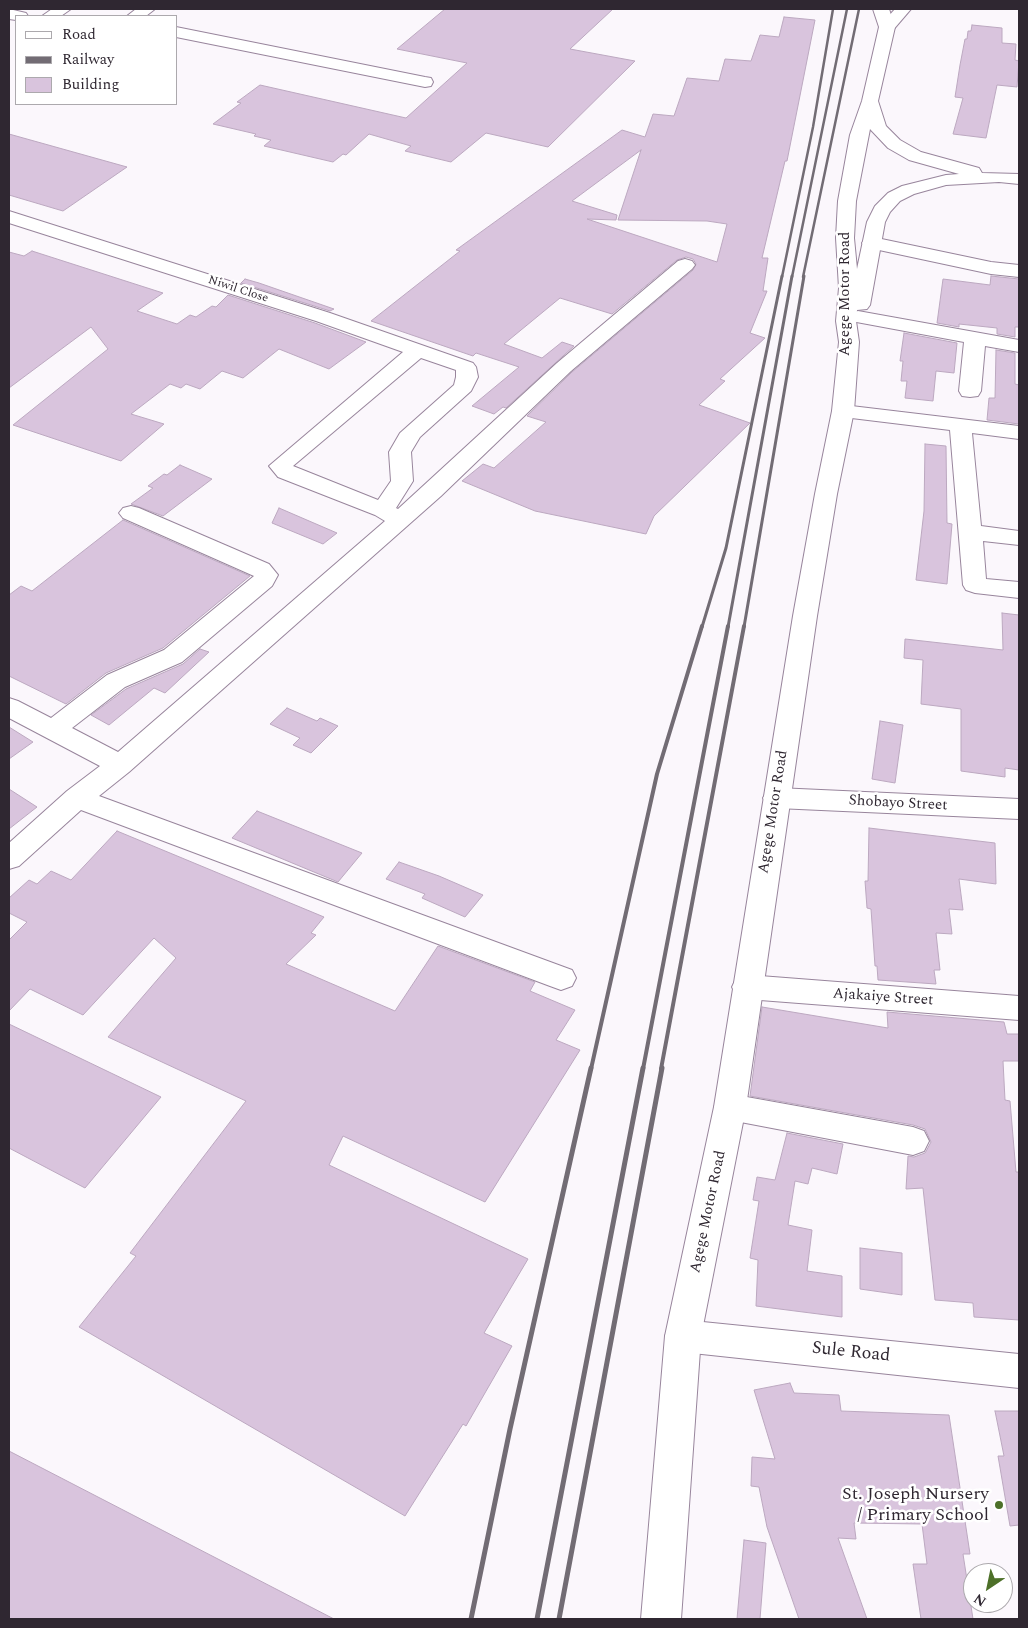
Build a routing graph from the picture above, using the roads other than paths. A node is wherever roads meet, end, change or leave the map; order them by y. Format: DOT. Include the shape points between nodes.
graph roads {
  1 [pos="63,9"];
  2 [pos="881,9"];
  3 [pos="903,9"];
  4 [pos="52,15"];
  5 [pos="887,27"];
  6 [pos="178,32"];
  7 [pos="425,82"];
  8 [pos="870,101"];
  9 [pos="999,177"];
  10 [pos="1019,179"];
  11 [pos="9,217"];
  12 [pos="872,243"];
  13 [pos="685,265"];
  14 [pos="1019,271"];
  15 [pos="853,330"];
  16 [pos="975,338"];
  17 [pos="1019,346"];
  18 [pos="417,350"];
  19 [pos="970,391"];
  20 [pos="843,411"];
  21 [pos="963,426"];
  22 [pos="1019,432"];
  23 [pos="131,513"];
  24 [pos="392,515"];
  25 [pos="970,532"];
  26 [pos="1019,538"];
  27 [pos="1019,590"];
  28 [pos="9,707"];
  29 [pos="52,730"];
  30 [pos="120,765"];
  31 [pos="77,798"];
  32 [pos="776,798"];
  33 [pos="1019,809"];
  34 [pos="9,859"];
  35 [pos="561,978"];
  36 [pos="747,987"];
  37 [pos="1019,1008"];
  38 [pos="730,1107"];
  39 [pos="913,1141"];
  40 [pos="683,1336"];
  41 [pos="1019,1371"];
  42 [pos="661,1619"];
  1 -- 4 [label="main road"];
  2 -- 5 [label="main road"];
  3 -- 5 [label="main road"];
  5 -- 8 [label="main road, Agege Motor Road"];
  6 -- 7 [label="main road"];
  8 -- 9 [label="main road" via="878,128 894,144 915,156"];
  8 -- 15 [label="main road, Agege Motor Road" via="859,135 847,201 845,238 849,288 846,321"];
  9 -- 10 [label="main road"];
  9 -- 12 [label="main road" via="946,180 894,197 876,222"];
  11 -- 18 [label="main road, Niwil Close"];
  12 -- 14 [label="main road"];
  12 -- 15 [label="main road"];
  13 -- 24 [label="main road"];
  15 -- 16 [label="main road"];
  15 -- 20 [label="main road, Agege Motor Road"];
  16 -- 17 [label="main road"];
  16 -- 19 [label="main road"];
  18 -- 24 [label="main road, Niwil Close" via="466,367 467,377 464,387 411,433 400,452 402,481"];
  18 -- 24 [label="main road" via="280,466 286,472"];
  20 -- 21 [label="main road"];
  20 -- 32 [label="main road, Agege Motor Road" via="824,504"];
  21 -- 22 [label="main road"];
  21 -- 25 [label="main road"];
  23 -- 29 [label="main road" via="261,569 266,575 173,656 116,681"];
  24 -- 30 [label="main road"];
  25 -- 26 [label="main road"];
  25 -- 27 [label="main road" via="975,585"];
  28 -- 29 [label="main road"];
  29 -- 30 [label="main road"];
  30 -- 31 [label="main road"];
  31 -- 34 [label="main road"];
  31 -- 35 [label="main road"];
  32 -- 33 [label="main road, Shobayo Street"];
  32 -- 36 [label="main road, Agege Motor Road"];
  36 -- 37 [label="main road, Ajakaiye Street"];
  36 -- 38 [label="main road, Agege Motor Road"];
  38 -- 39 [label="main road"];
  38 -- 40 [label="main road, Agege Motor Road"];
  40 -- 41 [label="main road, Sule Road"];
  40 -- 42 [label="main road, Agege Motor Road"];
}
